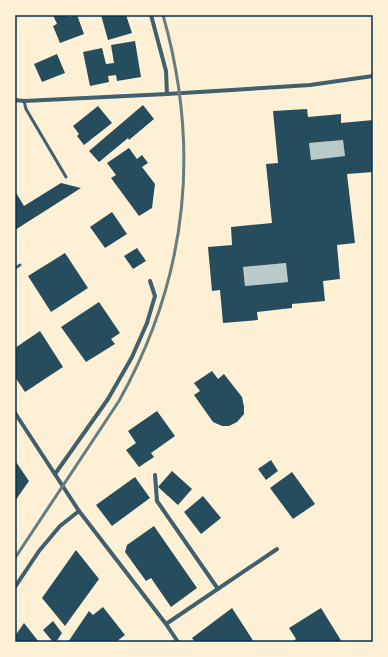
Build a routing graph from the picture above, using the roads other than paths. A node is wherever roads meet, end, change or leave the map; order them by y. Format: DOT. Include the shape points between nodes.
graph roads {
  1 [pos="151,15"];
  2 [pos="373,76"];
  3 [pos="167,94"];
  4 [pos="15,100"];
  5 [pos="24,101"];
  6 [pos="66,177"];
  7 [pos="20,265"];
  8 [pos="15,268"];
  9 [pos="150,281"];
  10 [pos="15,414"];
  11 [pos="55,474"];
  12 [pos="155,475"];
  13 [pos="79,511"];
  14 [pos="277,549"];
  15 [pos="15,587"];
  16 [pos="218,589"];
  17 [pos="166,624"];
  18 [pos="178,642"];
  1 -- 3 [label="street" via="166,71"];
  2 -- 3 [label="street" via="310,85"];
  3 -- 5 [label="street"];
  4 -- 5 [label="street"];
  5 -- 6 [label="lane" via="26,109"];
  7 -- 8 [label="lane"];
  9 -- 11 [label="street" via="155,296 147,323 132,357 108,398"];
  10 -- 11 [label="street"];
  11 -- 13 [label="street"];
  12 -- 16 [label="street" via="156,501"];
  13 -- 15 [label="street" via="60,526 39,551"];
  13 -- 17 [label="street"];
  14 -- 16 [label="street"];
  16 -- 17 [label="street"];
  17 -- 18 [label="street"];
}
